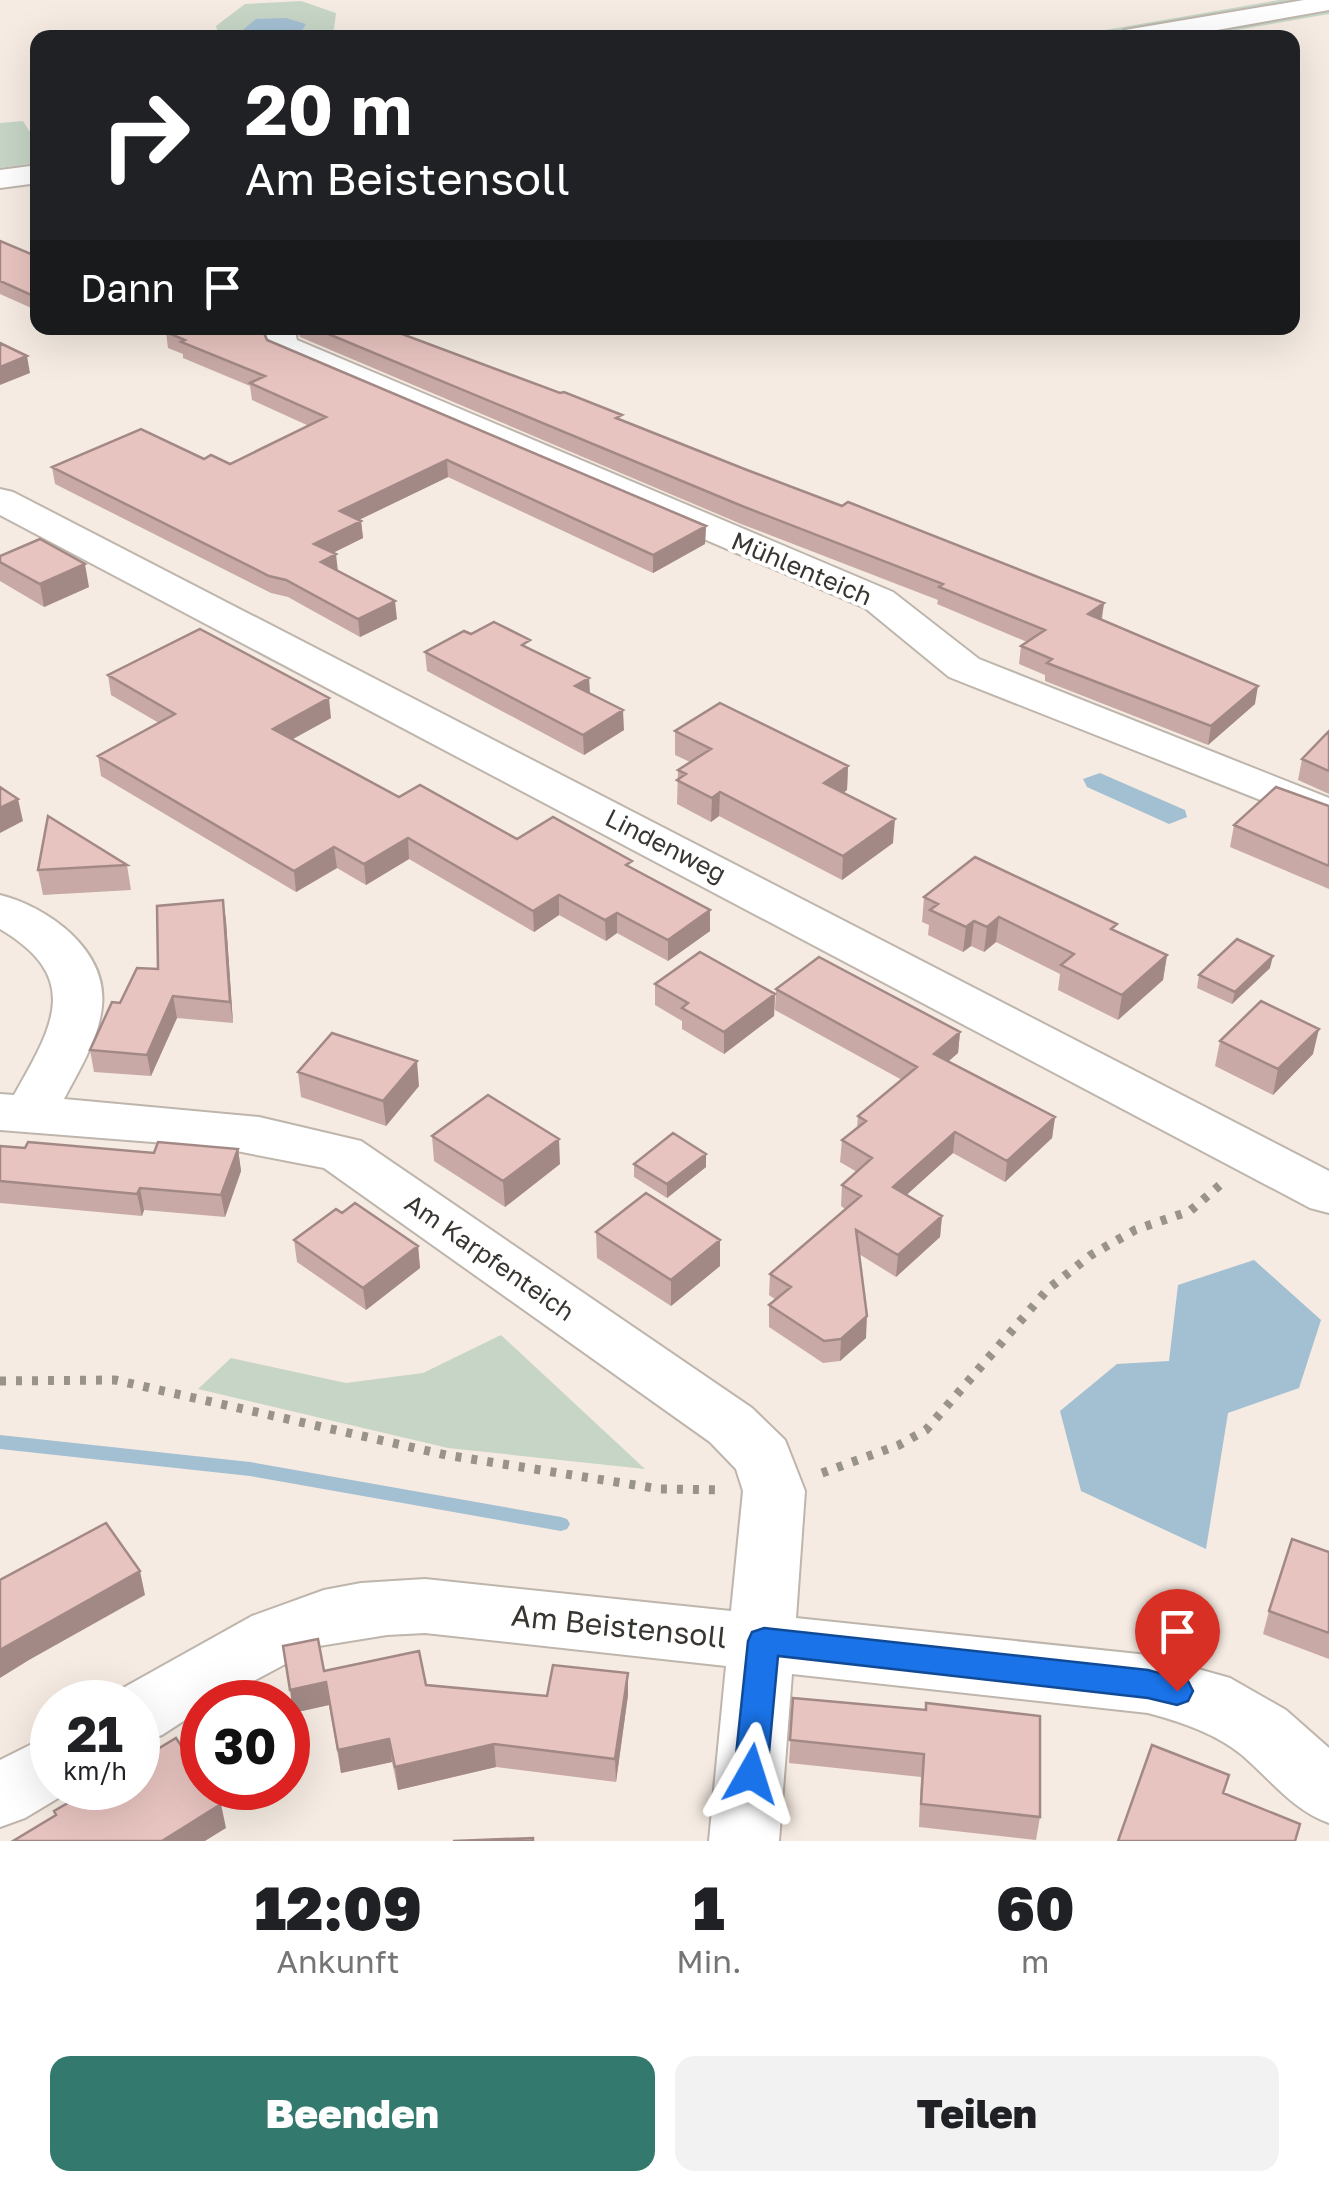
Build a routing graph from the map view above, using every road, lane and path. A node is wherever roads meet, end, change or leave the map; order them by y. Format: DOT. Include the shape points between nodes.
graph roads {
  1 [pos="1329,3"];
  2 [pos="1172,30"];
  3 [pos="30,176"];
  4 [pos="0,179"];
  5 [pos="280,335"];
  6 [pos="0,500"];
  7 [pos="1329,814"];
  8 [pos="0,910"];
  9 [pos="14,1114"];
  10 [pos="1329,1194"];
  11 [pos="764,1641"];
  12 [pos="160,1701"];
  13 [pos="30,1778"];
  14 [pos="1329,1792"];
  15 [pos="0,1796"];
  16 [pos="744,1841"];
  1 -- 2 [label="street"];
  3 -- 4 [label="street"];
  5 -- 7 [label="street, Mühlenteich" via="282,346 880,600 964,668"];
  6 -- 10 [label="street, Lindenweg"];
  8 -- 9 [label="street" via="52,942 74,967 81,996 76,1022"];
  9 -- 11 [label="street, Am Karpfenteich" via="264,1136 342,1154 731,1426 763,1457 774,1490"];
  11 -- 12 [label="street, Am Beistensoll" via="425,1606 374,1608 278,1634"];
  11 -- 14 [label="street, Am Beistensoll" via="1148,1684 1206,1699 1262,1730"];
  11 -- 16 [label="street, Am Karpfenteich"];
  13 -- 15 [label="street"];
}
